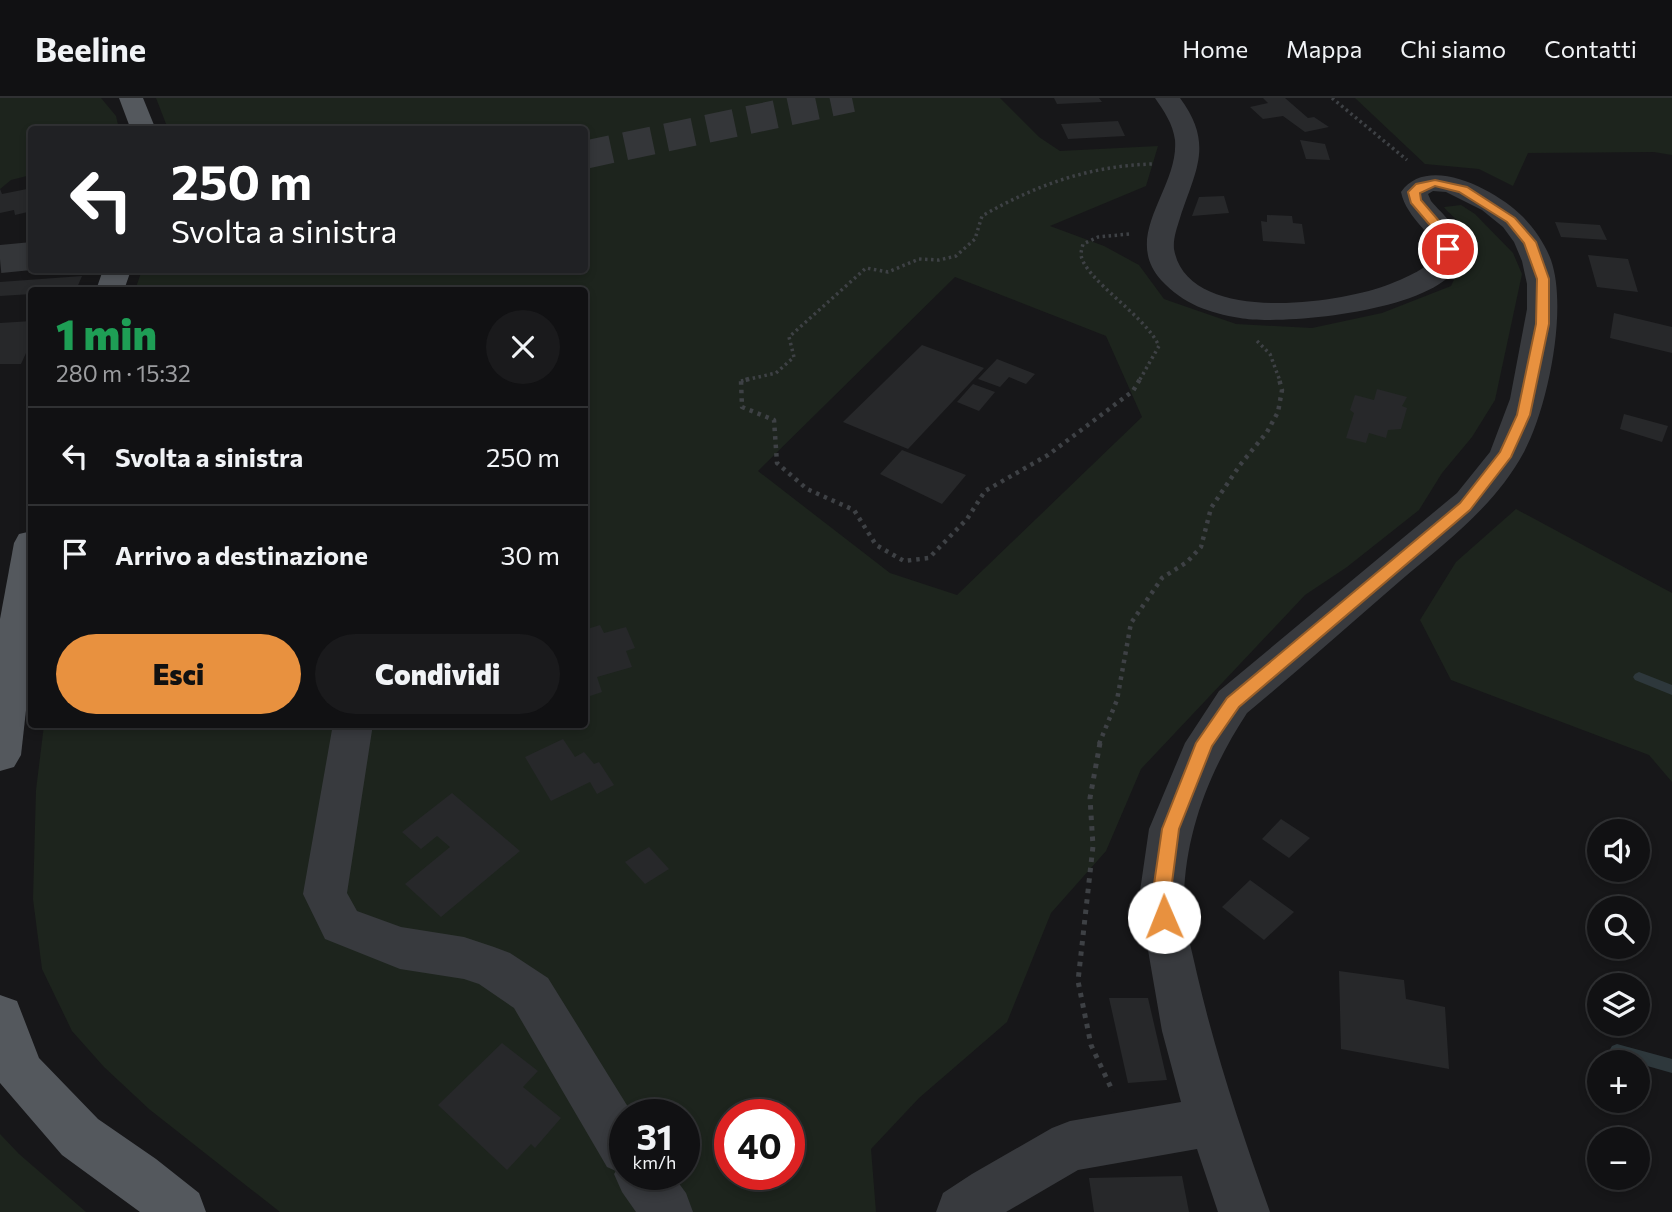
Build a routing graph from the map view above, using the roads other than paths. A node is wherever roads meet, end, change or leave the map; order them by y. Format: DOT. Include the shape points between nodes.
graph roads {
  1 [pos="131,98"];
  2 [pos="1167,98"];
  3 [pos="142,126"];
  4 [pos="28,566"];
  5 [pos="352,728"];
  6 [pos="0,755"];
  7 [pos="0,1017"];
  8 [pos="1214,1121"];
  9 [pos="609,1122"];
  10 [pos="651,1190"];
  11 [pos="180,1212"];
  12 [pos="667,1212"];
  13 [pos="962,1212"];
  14 [pos="1244,1212"];
  1 -- 3 [label="main road"];
  2 -- 8 [label="street" via="1187,128 1189,144 1161,235 1162,254 1175,279 1203,299 1234,309 1308,310 1385,297 1427,279 1439,270 1448,249 1447,238 1415,201 1414,192 1435,183 1463,189 1511,220 1530,242 1543,279 1542,324 1523,415 1507,454 1465,506 1233,702 1205,743 1170,829 1161,898 1186,1031"];
  4 -- 6 [label="main road"];
  5 -- 9 [label="street" via="325,894 341,925 400,948 464,958 494,968 531,993"];
  7 -- 11 [label="main road" via="20,1073 80,1137"];
  8 -- 13 [label="street" via="1070,1146"];
  8 -- 14 [label="street"];
  10 -- 12 [label="street"];
}
